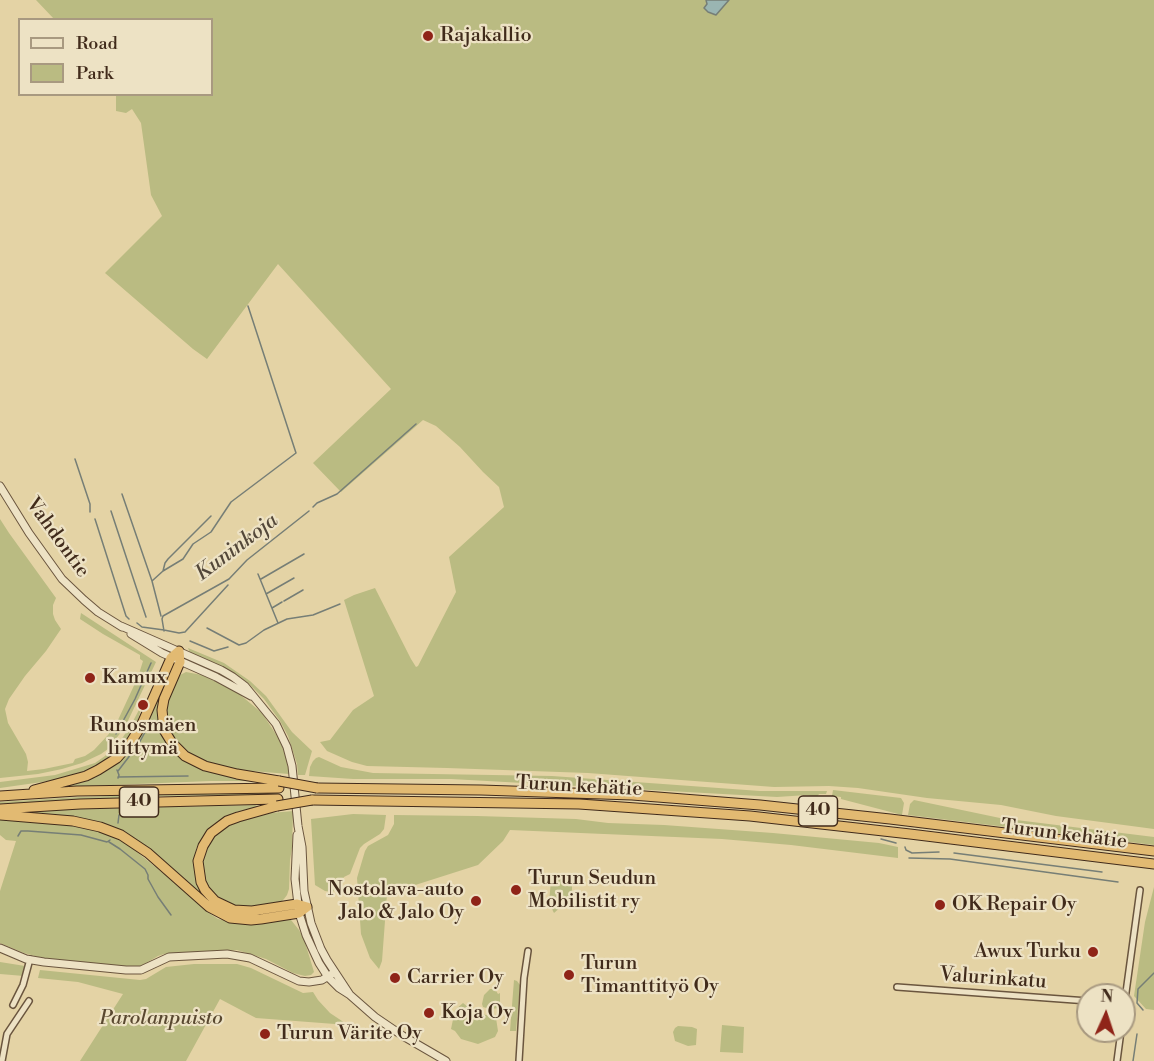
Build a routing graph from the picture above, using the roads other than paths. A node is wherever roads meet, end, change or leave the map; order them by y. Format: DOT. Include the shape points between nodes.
graph roads {
  1 [pos="0,486"];
  2 [pos="177,657"];
  3 [pos="279,784"];
  4 [pos="11,795"];
  5 [pos="0,796"];
  6 [pos="278,803"];
  7 [pos="0,809"];
  8 [pos="0,815"];
  9 [pos="1154,851"];
  10 [pos="1154,864"];
  11 [pos="1140,890"];
  12 [pos="301,908"];
  13 [pos="0,948"];
  14 [pos="528,951"];
  15 [pos="30,959"];
  16 [pos="335,972"];
  17 [pos="328,977"];
  18 [pos="1127,983"];
  19 [pos="897,987"];
  20 [pos="350,995"];
  21 [pos="1076,1000"];
  22 [pos="29,1001"];
  23 [pos="13,1005"];
  24 [pos="0,1030"];
  25 [pos="7,1034"];
  26 [pos="1119,1043"];
  27 [pos="2,1061"];
  28 [pos="446,1061"];
  29 [pos="519,1061"];
  30 [pos="1117,1061"];
  1 -- 2 [label="street, Vahdontie" via="62,579 91,606"];
  2 -- 3 [label="highway" via="162,710 164,730 172,743 185,756 205,766"];
  2 -- 4 [label="highway" via="141,726 117,758 86,776"];
  2 -- 12 [label="street, Vahdontie" via="233,677 276,724 292,766 302,847"];
  3 -- 4 [label="highway, 40"];
  3 -- 9 [label="highway, Turun kehätie / 40, bridge" via="632,795 760,805"];
  4 -- 5 [label="highway, 40"];
  6 -- 7 [label="highway, 40" via="80,804"];
  6 -- 10 [label="highway, Turun kehätie / 40, bridge" via="317,800 579,804 750,816"];
  6 -- 12 [label="highway" via="238,817 211,833 198,861 201,882 215,901 234,910"];
  8 -- 12 [label="highway" via="79,822 122,836 148,853 209,907 230,918 251,920"];
  11 -- 18 [label="street"];
  12 -- 16 [label="street, Vahdontie"];
  12 -- 17 [label="street, Vahdontie" via="306,935"];
  13 -- 15 [label="street"];
  14 -- 29 [label="street"];
  15 -- 17 [label="street" via="136,971 169,957 235,954 299,981"];
  15 -- 23 [label="street"];
  16 -- 17 [label="street"];
  16 -- 20 [label="street, Vahdontie"];
  17 -- 20 [label="street, Vahdontie"];
  19 -- 21 [label="street, Valurinkatu"];
  20 -- 28 [label="street, Vahdontie" via="375,1017"];
  22 -- 25 [label="street"];
  24 -- 25 [label="street"];
  25 -- 27 [label="street"];
  26 -- 30 [label="street"];
}
